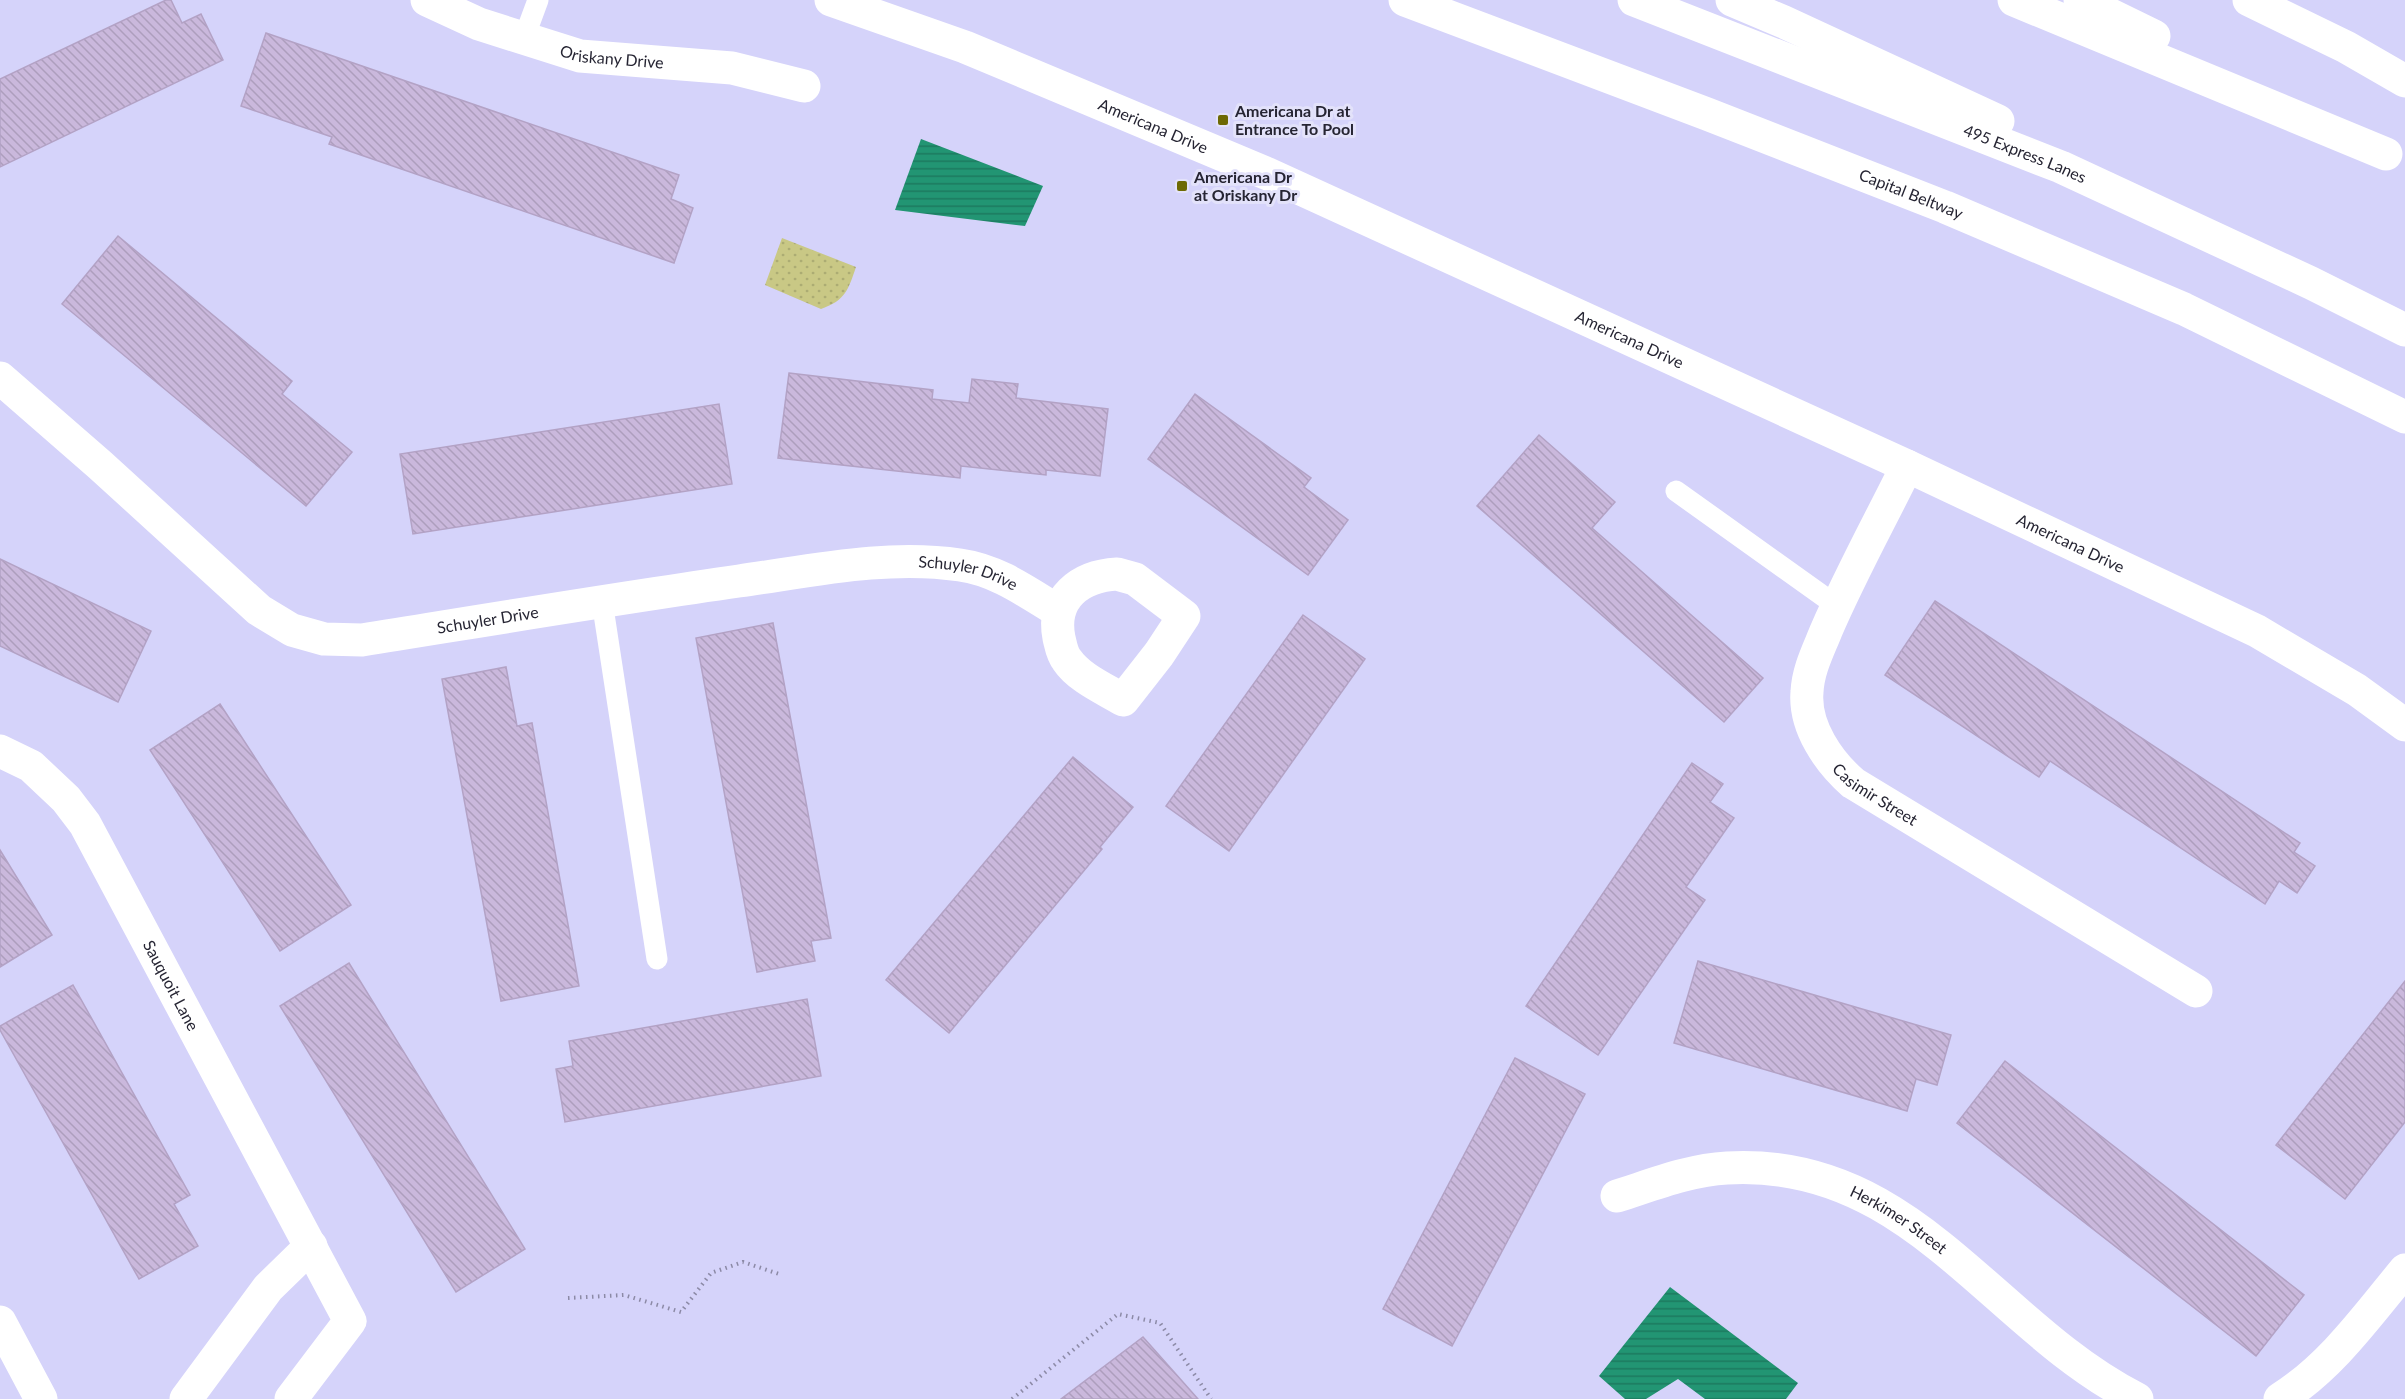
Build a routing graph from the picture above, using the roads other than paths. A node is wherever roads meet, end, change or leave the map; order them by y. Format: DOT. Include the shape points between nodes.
graph roads {
  1 [pos="427,0"];
  2 [pos="538,0"];
  3 [pos="831,0"];
  4 [pos="1405,0"];
  5 [pos="1634,0"];
  6 [pos="1732,0"];
  7 [pos="2014,0"];
  8 [pos="2080,0"];
  9 [pos="2249,0"];
  10 [pos="2265,0"];
  11 [pos="524,38"];
  12 [pos="2346,47"];
  13 [pos="2405,81"];
  14 [pos="804,86"];
  15 [pos="2395,160"];
  16 [pos="2312,283"];
  17 [pos="2405,330"];
  18 [pos="0,378"];
  19 [pos="2405,417"];
  20 [pos="1907,466"];
  21 [pos="1676,491"];
  22 [pos="602,601"];
  23 [pos="1837,606"];
  24 [pos="1058,611"];
  25 [pos="2405,725"];
  26 [pos="0,751"];
  27 [pos="657,959"];
  28 [pos="2196,991"];
  29 [pos="1617,1196"];
  30 [pos="311,1246"];
  31 [pos="2405,1270"];
  32 [pos="0,1322"];
  33 [pos="41,1399"];
  34 [pos="186,1399"];
  35 [pos="291,1399"];
  36 [pos="2137,1399"];
  37 [pos="2280,1399"];
  1 -- 11 [label="main road, Oriskany Drive" via="479,24"];
  2 -- 11 [label="lane"];
  3 -- 20 [label="main road, Americana Drive" via="965,47 1268,174"];
  4 -- 19 [label="main road, Capital Beltway" via="1945,207 2184,309"];
  5 -- 16 [label="main road, 495 Express Lanes" via="2061,167"];
  6 -- 16 [label="main road" via="2049,145"];
  7 -- 15 [label="main road"];
  8 -- 15 [label="main road"];
  9 -- 12 [label="main road"];
  10 -- 12 [label="main road"];
  11 -- 14 [label="main road, Oriskany Drive" via="580,56 732,68"];
  12 -- 13 [label="main road"];
  16 -- 17 [label="main road, 495 Express Lanes"];
  18 -- 22 [label="main road, Schuyler Drive" via="259,610 292,630 324,639 362,640"];
  20 -- 23 [label="main road, Casimir Street"];
  20 -- 25 [label="main road, Americana Drive" via="2257,631 2357,690"];
  21 -- 23 [label="lane"];
  22 -- 24 [label="main road, Schuyler Drive" via="852,565 912,561 962,565 999,575"];
  22 -- 27 [label="lane"];
  23 -- 28 [label="main road, Casimir Street" via="1812,666 1806,694 1822,747 1837,769 1853,783"];
  26 -- 30 [label="main road, Sauquoit Lane" via="31,766 86,824"];
  29 -- 36 [label="main road, Herkimer Street" via="1688,1174 1725,1168 1803,1173 1846,1187 1908,1221 2066,1352"];
  30 -- 34 [label="main road" via="268,1288"];
  30 -- 35 [label="main road, Sauquoit Lane" via="350,1321"];
  31 -- 37 [label="main road" via="2315,1374"];
  32 -- 33 [label="main road"];
}
